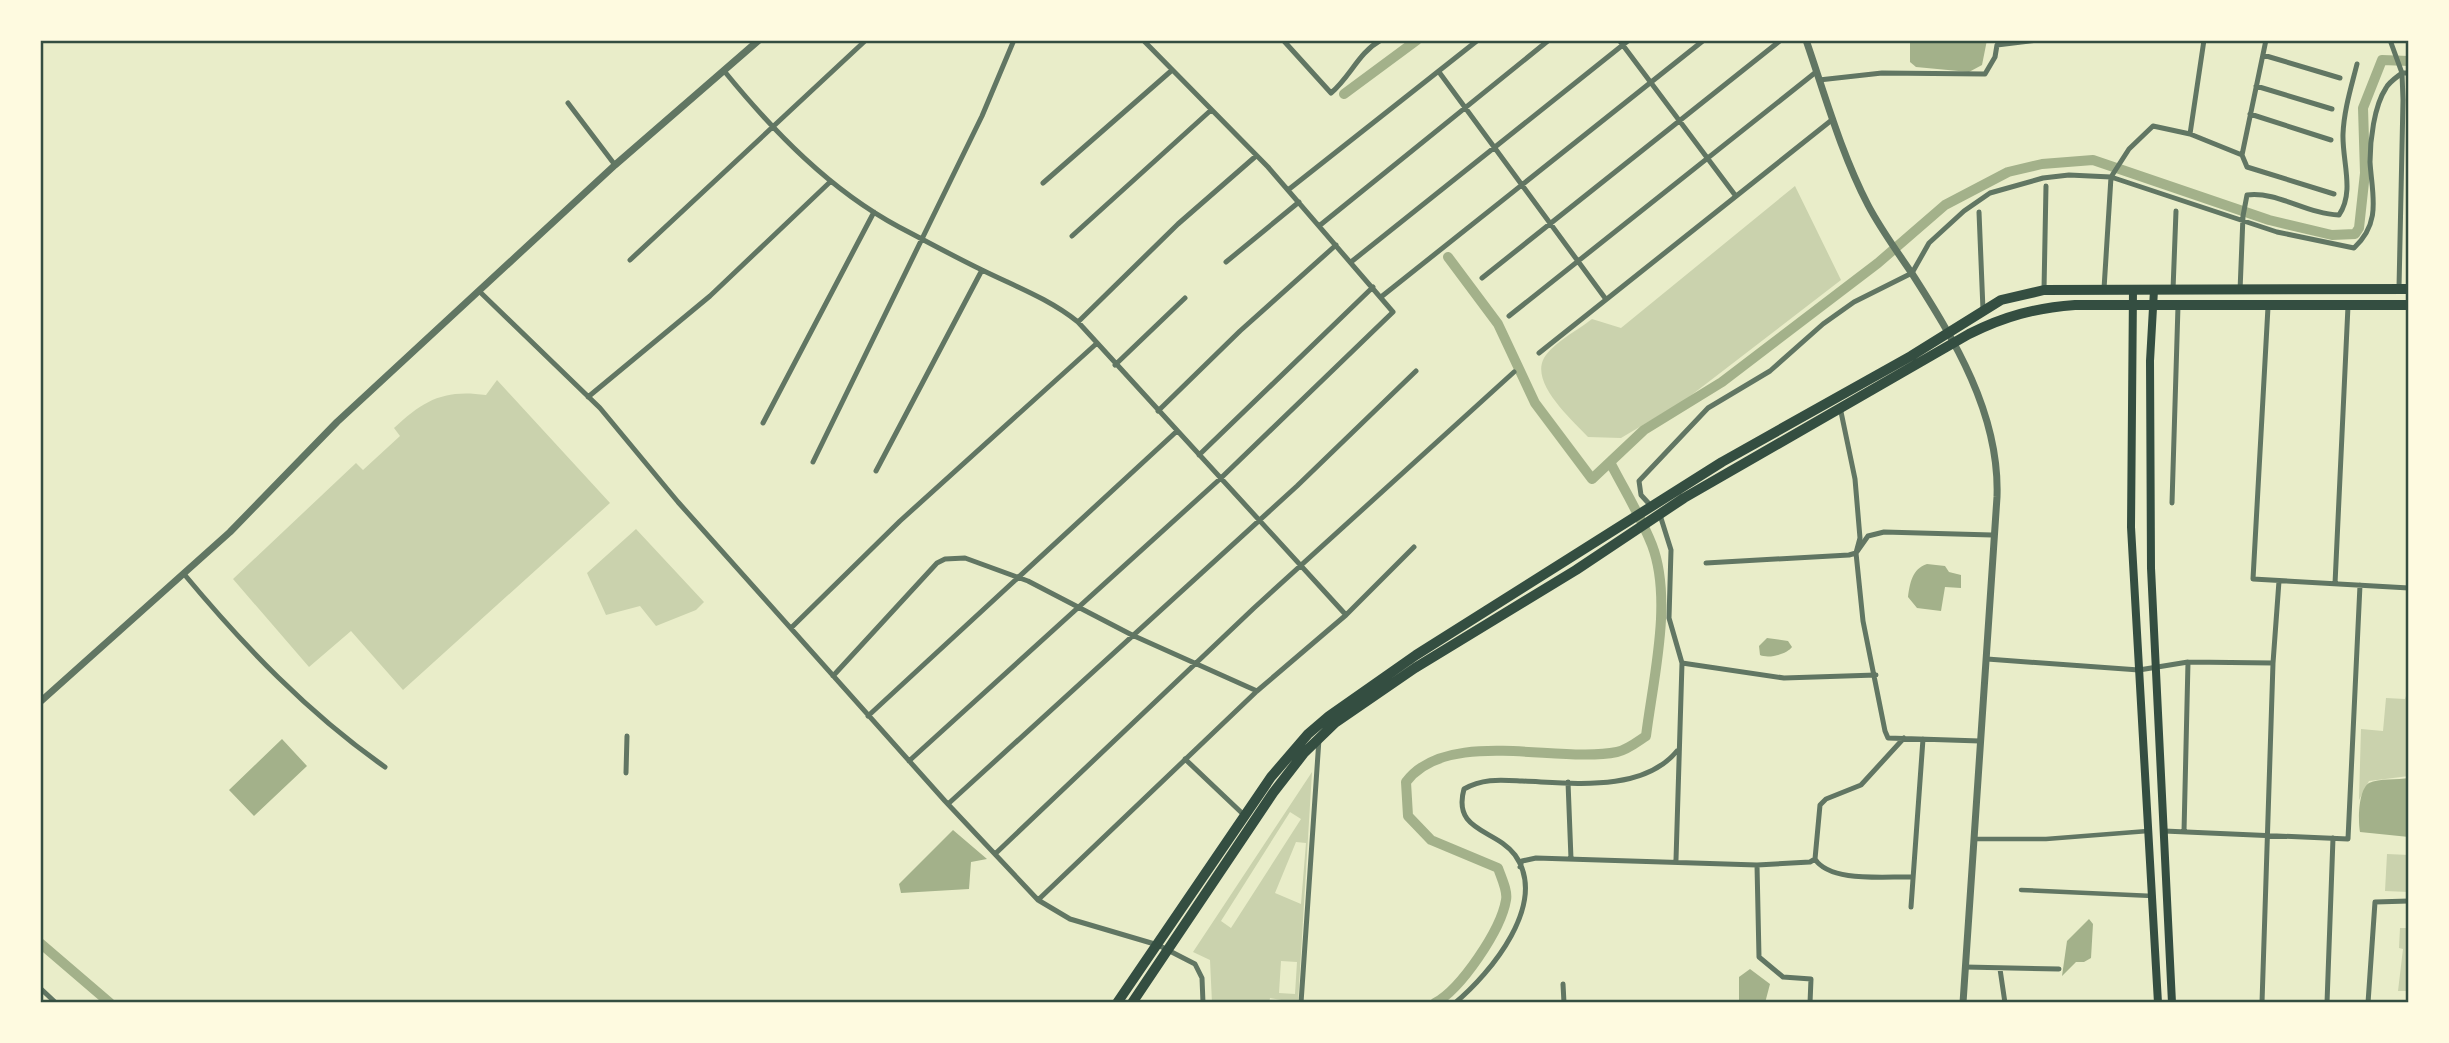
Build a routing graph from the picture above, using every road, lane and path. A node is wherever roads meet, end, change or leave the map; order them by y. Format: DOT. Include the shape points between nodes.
graph roads {
  1 [pos="759,40"];
  2 [pos="866,40"];
  3 [pos="1014,40"];
  4 [pos="1143,40"];
  5 [pos="1283,40"];
  6 [pos="1381,40"];
  7 [pos="1478,40"];
  8 [pos="1549,40"];
  9 [pos="1629,40"];
  10 [pos="1703,40"];
  11 [pos="1782,40"];
  12 [pos="1805,40"];
  13 [pos="2037,40"];
  14 [pos="2204,40"];
  15 [pos="2266,40"];
  16 [pos="2390,40"];
  17 [pos="1621,43"];
  18 [pos="1997,43"];
  19 [pos="2263,55"];
  20 [pos="2357,64"];
  21 [pos="1171,71"];
  22 [pos="724,72"];
  23 [pos="1438,72"];
  24 [pos="2405,73"];
  25 [pos="1818,76"];
  26 [pos="2340,78"];
  27 [pos="1650,82"];
  28 [pos="2256,86"];
  29 [pos="568,103"];
  30 [pos="1465,108"];
  31 [pos="2332,108"];
  32 [pos="1210,111"];
  33 [pos="2250,114"];
  34 [pos="1833,119"];
  35 [pos="1680,121"];
  36 [pos="771,125"];
  37 [pos="2190,134"];
  38 [pos="2331,140"];
  39 [pos="1494,148"];
  40 [pos="2242,155"];
  41 [pos="1256,156"];
  42 [pos="2405,157"];
  43 [pos="1707,158"];
  44 [pos="615,165"];
  45 [pos="2111,177"];
  46 [pos="830,182"];
  47 [pos="1043,183"];
  48 [pos="1521,185"];
  49 [pos="2046,186"];
  50 [pos="1288,190"];
  51 [pos="2334,194"];
  52 [pos="1735,195"];
  53 [pos="1298,202"];
  54 [pos="2176,211"];
  55 [pos="874,212"];
  56 [pos="1979,212"];
  57 [pos="1550,224"];
  58 [pos="1319,226"];
  59 [pos="1072,236"];
  60 [pos="920,238"];
  61 [pos="1336,245"];
  62 [pos="1577,260"];
  63 [pos="630,261"];
  64 [pos="1226,262"];
  65 [pos="1351,262"];
  66 [pos="982,270"];
  67 [pos="1912,273"];
  68 [pos="1482,278"];
  69 [pos="1373,287"];
  70 [pos="2104,289"];
  71 [pos="2133,289"];
  72 [pos="2404,289"];
  73 [pos="2044,290"];
  74 [pos="2154,290"];
  75 [pos="2173,290"];
  76 [pos="2240,290"];
  77 [pos="479,291"];
  78 [pos="1381,297"];
  79 [pos="1605,298"];
  80 [pos="1185,299"];
  81 [pos="2133,304"];
  82 [pos="2154,305"];
  83 [pos="2409,305"];
  84 [pos="2178,306"];
  85 [pos="2348,306"];
  86 [pos="2268,307"];
  87 [pos="1983,311"];
  88 [pos="1509,316"];
  89 [pos="1078,322"];
  90 [pos="1948,334"];
  91 [pos="1096,344"];
  92 [pos="1954,344"];
  93 [pos="1539,353"];
  94 [pos="1115,365"];
  95 [pos="1416,371"];
  96 [pos="1514,372"];
  97 [pos="589,397"];
  98 [pos="1840,407"];
  99 [pos="1158,411"];
  100 [pos="763,424"];
  101 [pos="1177,431"];
  102 [pos="1199,454"];
  103 [pos="813,462"];
  104 [pos="876,471"];
  105 [pos="1221,478"];
  106 [pos="2172,503"];
  107 [pos="1655,512"];
  108 [pos="1259,520"];
  109 [pos="1622,534"];
  110 [pos="1992,534"];
  111 [pos="1414,547"];
  112 [pos="1856,553"];
  113 [pos="1706,563"];
  114 [pos="1301,566"];
  115 [pos="184,574"];
  116 [pos="1018,577"];
  117 [pos="2279,581"];
  118 [pos="2334,584"];
  119 [pos="2360,585"];
  120 [pos="2409,588"];
  121 [pos="1079,606"];
  122 [pos="1346,615"];
  123 [pos="792,628"];
  124 [pos="1132,635"];
  125 [pos="1987,659"];
  126 [pos="2188,662"];
  127 [pos="1682,663"];
  128 [pos="2273,663"];
  129 [pos="1198,664"];
  130 [pos="2156,667"];
  131 [pos="2139,670"];
  132 [pos="1876,675"];
  133 [pos="833,676"];
  134 [pos="1257,691"];
  135 [pos="40,702"];
  136 [pos="869,716"];
  137 [pos="627,736"];
  138 [pos="1903,738"];
  139 [pos="1319,739"];
  140 [pos="1923,739"];
  141 [pos="1980,741"];
  142 [pos="1677,751"];
  143 [pos="1185,759"];
  144 [pos="909,761"];
  145 [pos="385,767"];
  146 [pos="626,773"];
  147 [pos="1568,782"];
  148 [pos="948,804"];
  149 [pos="1244,815"];
  150 [pos="2148,831"];
  151 [pos="2162,831"];
  152 [pos="2184,832"];
  153 [pos="2267,836"];
  154 [pos="2333,838"];
  155 [pos="1974,839"];
  156 [pos="995,854"];
  157 [pos="1571,859"];
  158 [pos="1815,859"];
  159 [pos="1676,860"];
  160 [pos="1757,865"];
  161 [pos="1520,867"];
  162 [pos="1913,877"];
  163 [pos="2021,890"];
  164 [pos="2154,897"];
  165 [pos="1038,900"];
  166 [pos="2409,901"];
  167 [pos="1911,907"];
  168 [pos="1163,948"];
  169 [pos="1965,967"];
  170 [pos="2000,969"];
  171 [pos="2059,969"];
  172 [pos="1563,984"];
  173 [pos="40,988"];
  174 [pos="56,1003"];
  175 [pos="1117,1003"];
  176 [pos="1132,1003"];
  177 [pos="1203,1003"];
  178 [pos="1301,1003"];
  179 [pos="1455,1003"];
  180 [pos="1564,1003"];
  181 [pos="1810,1003"];
  182 [pos="1963,1003"];
  183 [pos="2005,1003"];
  184 [pos="2158,1003"];
  185 [pos="2172,1003"];
  186 [pos="2262,1003"];
  187 [pos="2327,1003"];
  188 [pos="2368,1003"];
  1 -- 22 [label="street"];
  2 -- 36 [label="street"];
  3 -- 60 [label="street" via="982,116"];
  4 -- 21 [label="street"];
  5 -- 6 [label="street" via="1331,93 1351,74 1362,53"];
  7 -- 23 [label="street"];
  8 -- 30 [label="street"];
  9 -- 17 [label="street"];
  10 -- 27 [label="street"];
  11 -- 35 [label="street"];
  12 -- 25 [label="street"];
  13 -- 18 [label="street"];
  14 -- 37 [label="street"];
  15 -- 19 [label="street"];
  16 -- 24 [label="street"];
  17 -- 27 [label="street"];
  17 -- 39 [label="street"];
  18 -- 25 [label="street" via="1985,74"];
  19 -- 26 [label="street"];
  19 -- 28 [label="street"];
  20 -- 76 [label="street" via="2343,136 2346,205 2339,215 2303,210 2262,193 2247,195"];
  21 -- 32 [label="street"];
  21 -- 47 [label="street"];
  22 -- 36 [label="street"];
  22 -- 44 [label="street"];
  23 -- 30 [label="street"];
  23 -- 50 [label="street"];
  24 -- 42 [label="street"];
  24 -- 45 [label="street" via="2385,88 2376,116 2370,163 2375,212 2364,238 2354,248 2277,232"];
  25 -- 34 [label="street"];
  25 -- 43 [label="street"];
  27 -- 35 [label="street"];
  27 -- 48 [label="street"];
  28 -- 31 [label="street"];
  28 -- 33 [label="street"];
  29 -- 44 [label="street"];
  30 -- 39 [label="street"];
  30 -- 58 [label="street"];
  32 -- 41 [label="street"];
  32 -- 59 [label="street"];
  33 -- 38 [label="street"];
  33 -- 40 [label="street"];
  34 -- 52 [label="street"];
  34 -- 67 [label="street" via="1868,205"];
  35 -- 43 [label="street"];
  35 -- 57 [label="street"];
  36 -- 46 [label="street"];
  36 -- 63 [label="street" via="745,156"];
  37 -- 40 [label="street"];
  37 -- 45 [label="street" via="2153,126 2129,149"];
  39 -- 48 [label="street"];
  39 -- 65 [label="street"];
  40 -- 51 [label="street" via="2247,167"];
  41 -- 50 [label="street"];
  41 -- 89 [label="street"];
  42 -- 72 [label="street"];
  43 -- 52 [label="street"];
  43 -- 62 [label="street"];
  44 -- 77 [label="street"];
  45 -- 67 [label="street" via="2043,178 1990,193 1929,243"];
  45 -- 70 [label="street"];
  46 -- 55 [label="street"];
  46 -- 97 [label="street" via="710,296"];
  48 -- 57 [label="street"];
  48 -- 78 [label="street"];
  49 -- 73 [label="street"];
  50 -- 53 [label="street"];
  52 -- 79 [label="street"];
  53 -- 58 [label="street"];
  53 -- 64 [label="street"];
  54 -- 75 [label="street"];
  55 -- 60 [label="street"];
  55 -- 100 [label="street"];
  56 -- 87 [label="street"];
  57 -- 62 [label="street"];
  57 -- 68 [label="street"];
  58 -- 61 [label="street"];
  60 -- 66 [label="street"];
  60 -- 103 [label="street"];
  61 -- 65 [label="street"];
  61 -- 99 [label="street"];
  62 -- 79 [label="street"];
  62 -- 88 [label="street"];
  65 -- 69 [label="street"];
  66 -- 89 [label="street" via="1050,302"];
  66 -- 104 [label="street"];
  67 -- 90 [label="street"];
  67 -- 107 [label="street" via="1854,302 1770,371 1708,408 1639,481 1641,495"];
  69 -- 78 [label="street"];
  69 -- 102 [label="street"];
  70 -- 71 [label="highway"];
  70 -- 73 [label="highway"];
  71 -- 74 [label="highway"];
  71 -- 81 [label="main road"];
  72 -- 76 [label="highway"];
  73 -- 87 [label="highway" via="2001,300"];
  74 -- 75 [label="highway"];
  74 -- 82 [label="main road"];
  75 -- 76 [label="highway"];
  77 -- 97 [label="street"];
  77 -- 115 [label="street" via="337,422"];
  78 -- 105 [label="street" via="1393,312"];
  79 -- 93 [label="street"];
  80 -- 94 [label="street"];
  81 -- 82 [label="highway"];
  81 -- 92 [label="highway" via="2029,309"];
  81 -- 131 [label="main road" via="2131,527"];
  82 -- 84 [label="highway"];
  82 -- 130 [label="main road" via="2150,504"];
  83 -- 85 [label="highway"];
  84 -- 86 [label="highway"];
  84 -- 106 [label="street"];
  85 -- 86 [label="highway"];
  85 -- 118 [label="street"];
  86 -- 117 [label="street" via="2252,577"];
  87 -- 90 [label="highway"];
  89 -- 91 [label="street"];
  90 -- 92 [label="street"];
  90 -- 107 [label="highway" via="1722,462"];
  91 -- 94 [label="street"];
  91 -- 123 [label="street" via="900,521"];
  92 -- 98 [label="highway"];
  92 -- 110 [label="street" via="1996,451"];
  94 -- 99 [label="street"];
  95 -- 108 [label="street"];
  96 -- 114 [label="street"];
  97 -- 123 [label="street"];
  98 -- 107 [label="highway"];
  98 -- 112 [label="street" via="1855,480 1860,538"];
  99 -- 101 [label="street"];
  101 -- 102 [label="street"];
  101 -- 116 [label="street"];
  102 -- 105 [label="street"];
  105 -- 108 [label="street"];
  105 -- 121 [label="street"];
  107 -- 109 [label="highway"];
  107 -- 127 [label="street" via="1671,550 1669,618"];
  108 -- 114 [label="street"];
  108 -- 124 [label="street"];
  109 -- 139 [label="highway" via="1415,668"];
  109 -- 149 [label="highway" via="1416,655 1329,716 1288,755"];
  110 -- 112 [label="street" via="1884,532 1868,536"];
  110 -- 125 [label="street"];
  111 -- 122 [label="street"];
  112 -- 113 [label="street"];
  112 -- 132 [label="street" via="1863,621"];
  114 -- 122 [label="street"];
  114 -- 129 [label="street"];
  115 -- 135 [label="street"];
  115 -- 145 [label="street" via="301,701"];
  116 -- 121 [label="street"];
  116 -- 133 [label="street" via="965,558 937,563"];
  116 -- 136 [label="street"];
  117 -- 118 [label="street"];
  117 -- 128 [label="street"];
  118 -- 119 [label="street"];
  119 -- 120 [label="street"];
  119 -- 154 [label="street" via="2348,837"];
  121 -- 124 [label="street"];
  121 -- 144 [label="street"];
  122 -- 134 [label="street"];
  123 -- 133 [label="street"];
  124 -- 129 [label="street"];
  124 -- 148 [label="street"];
  125 -- 131 [label="street"];
  125 -- 141 [label="street"];
  126 -- 128 [label="street"];
  126 -- 130 [label="street"];
  126 -- 152 [label="street"];
  127 -- 132 [label="street" via="1784,678"];
  127 -- 142 [label="street"];
  128 -- 153 [label="street"];
  129 -- 134 [label="street"];
  129 -- 156 [label="street"];
  130 -- 131 [label="street"];
  130 -- 151 [label="main road"];
  131 -- 150 [label="main road"];
  132 -- 138 [label="street" via="1888,738"];
  133 -- 136 [label="street"];
  134 -- 143 [label="street"];
  136 -- 144 [label="street"];
  137 -- 146 [label="street"];
  138 -- 140 [label="street"];
  138 -- 158 [label="street" via="1861,785 1820,805"];
  139 -- 168 [label="highway" via="1273,793"];
  139 -- 178 [label="street"];
  140 -- 141 [label="street"];
  140 -- 162 [label="street"];
  141 -- 155 [label="street"];
  142 -- 147 [label="street" via="1652,773 1632,779"];
  142 -- 159 [label="street"];
  143 -- 149 [label="street"];
  143 -- 165 [label="street"];
  144 -- 148 [label="street"];
  147 -- 157 [label="street"];
  147 -- 161 [label="street" via="1492,780 1464,789 1465,817 1515,855"];
  148 -- 156 [label="street"];
  149 -- 168 [label="highway"];
  150 -- 155 [label="street"];
  150 -- 164 [label="main road"];
  151 -- 152 [label="street"];
  151 -- 185 [label="main road"];
  152 -- 153 [label="street"];
  153 -- 154 [label="street"];
  153 -- 186 [label="street"];
  154 -- 187 [label="street"];
  155 -- 169 [label="street"];
  156 -- 165 [label="street"];
  157 -- 159 [label="street"];
  157 -- 161 [label="street" via="1529,859"];
  158 -- 160 [label="street"];
  158 -- 162 [label="street" via="1837,874"];
  159 -- 160 [label="street"];
  160 -- 181 [label="street" via="1759,957 1783,977 1811,979"];
  161 -- 179 [label="street" via="1525,894 1520,918 1496,960"];
  162 -- 167 [label="street"];
  163 -- 164 [label="street"];
  164 -- 184 [label="main road"];
  165 -- 168 [label="street" via="1070,919"];
  166 -- 188 [label="street" via="2375,902"];
  168 -- 175 [label="highway"];
  168 -- 176 [label="highway"];
  168 -- 177 [label="street" via="1195,964 1202,978"];
  169 -- 170 [label="street"];
  169 -- 182 [label="street"];
  170 -- 171 [label="street"];
  170 -- 183 [label="street"];
  172 -- 180 [label="street"];
  173 -- 174 [label="street"];
}
